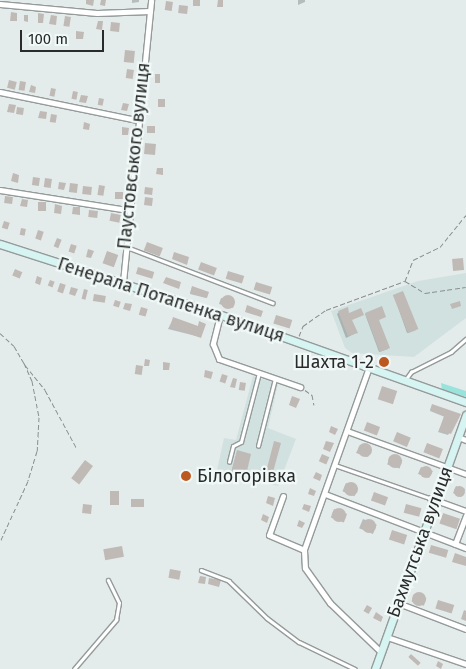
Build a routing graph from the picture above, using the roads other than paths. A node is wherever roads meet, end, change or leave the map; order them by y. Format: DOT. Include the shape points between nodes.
graph roads {
  1 [pos="151,0"];
  2 [pos="0,4"];
  3 [pos="150,10"];
  4 [pos="0,92"];
  5 [pos="137,120"];
  6 [pos="0,190"];
  7 [pos="128,210"];
  8 [pos="0,244"];
  9 [pos="125,246"];
  10 [pos="123,282"];
  11 [pos="273,303"];
  12 [pos="220,315"];
  13 [pos="466,340"];
  14 [pos="369,367"];
  15 [pos="259,373"];
  16 [pos="275,379"];
  17 [pos="405,380"];
  18 [pos="300,387"];
  19 [pos="466,402"];
  20 [pos="466,415"];
  21 [pos="347,431"];
  22 [pos="458,437"];
  23 [pos="466,440"];
  24 [pos="258,446"];
  25 [pos="229,462"];
  26 [pos="335,464"];
  27 [pos="448,467"];
  28 [pos="466,474"];
  29 [pos="324,494"];
  30 [pos="283,496"];
  31 [pos="433,499"];
  32 [pos="466,510"];
  33 [pos="466,515"];
  34 [pos="423,533"];
  35 [pos="454,544"];
  36 [pos="466,548"];
  37 [pos="304,550"];
  38 [pos="201,570"];
  39 [pos="108,580"];
  40 [pos="398,603"];
  41 [pos="466,629"];
  42 [pos="387,637"];
  43 [pos="381,652"];
  44 [pos="466,664"];
  45 [pos="74,669"];
  46 [pos="355,669"];
  47 [pos="375,669"];
  1 -- 3 [label="street, Паустовського вулиця"];
  2 -- 3 [label="street" via="97,13"];
  3 -- 5 [label="street, Паустовського вулиця"];
  4 -- 5 [label="street"];
  5 -- 7 [label="street, Паустовського вулиця"];
  6 -- 7 [label="street"];
  7 -- 9 [label="street, Паустовського вулиця"];
  8 -- 10 [label="main road, Генерала Потапенка вулиця"];
  9 -- 10 [label="street, Паустовського вулиця"];
  9 -- 11 [label="lane"];
  10 -- 12 [label="main road, Генерала Потапенка вулиця"];
  12 -- 14 [label="main road, Генерала Потапенка вулиця"];
  12 -- 15 [label="street" via="213,344 219,359"];
  13 -- 17 [label="lane" via="451,352 411,372"];
  14 -- 17 [label="main road, Генерала Потапенка вулиця"];
  14 -- 21 [label="street"];
  15 -- 16 [label="street"];
  15 -- 25 [label="lane" via="241,442 233,446"];
  16 -- 18 [label="street"];
  16 -- 24 [label="lane"];
  17 -- 19 [label="main road, Генерала Потапенка вулиця"];
  20 -- 22 [label="main road, Бахмутська вулиця"];
  21 -- 26 [label="street"];
  21 -- 27 [label="street"];
  22 -- 23 [label="street"];
  22 -- 27 [label="main road, Бахмутська вулиця"];
  26 -- 29 [label="street"];
  26 -- 31 [label="lane"];
  27 -- 28 [label="street"];
  27 -- 31 [label="main road, Бахмутська вулиця"];
  29 -- 34 [label="street"];
  29 -- 37 [label="street"];
  30 -- 37 [label="street" via="269,535"];
  31 -- 32 [label="street"];
  31 -- 34 [label="main road, Бахмутська вулиця"];
  33 -- 35 [label="street"];
  34 -- 35 [label="street"];
  34 -- 40 [label="main road, Бахмутська вулиця"];
  35 -- 36 [label="street"];
  37 -- 43 [label="street" via="305,568 330,603"];
  38 -- 46 [label="lane" via="228,582 299,642"];
  39 -- 45 [label="lane" via="119,603 116,620"];
  40 -- 41 [label="street"];
  40 -- 42 [label="main road, Бахмутська вулиця"];
  42 -- 43 [label="main road, Бахмутська вулиця"];
  42 -- 44 [label="street"];
  43 -- 47 [label="main road, Бахмутська вулиця"];
}
